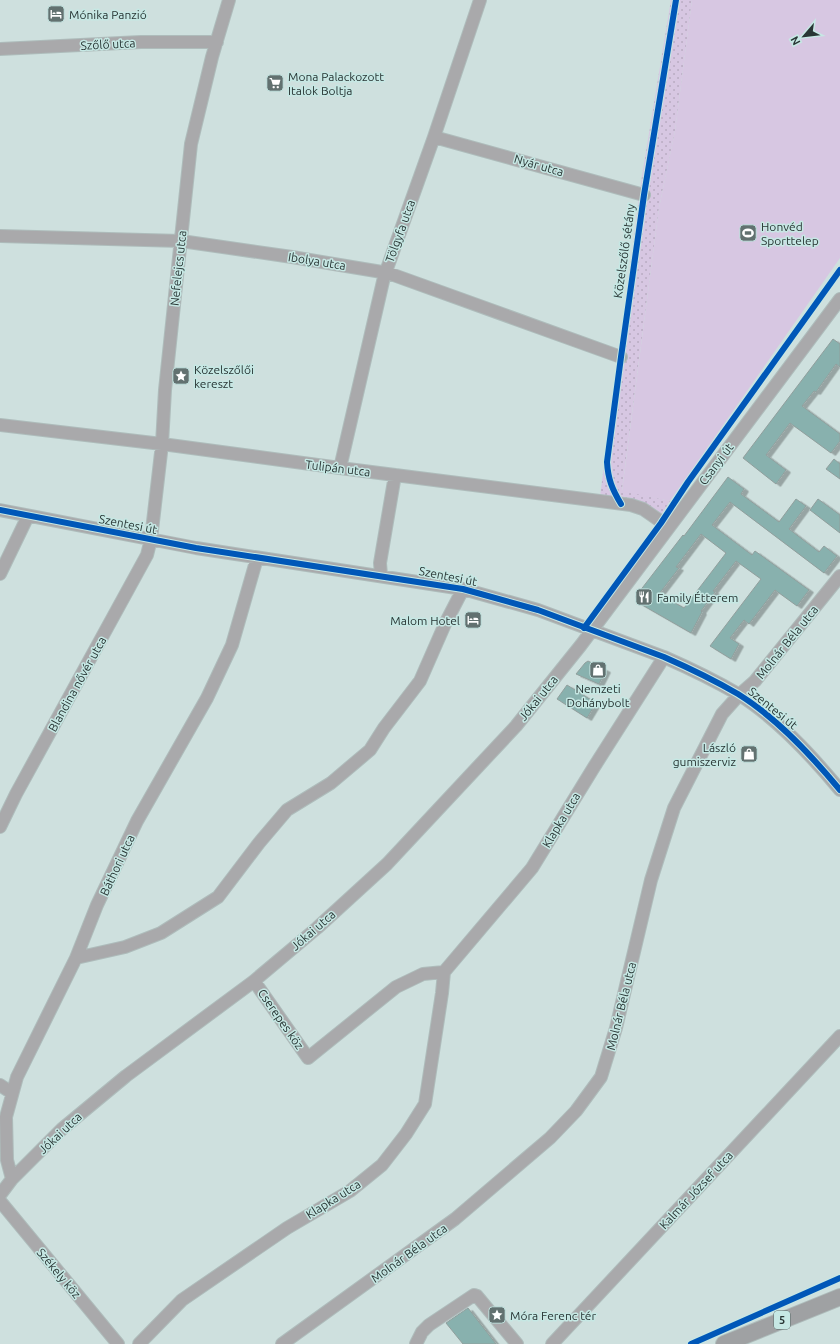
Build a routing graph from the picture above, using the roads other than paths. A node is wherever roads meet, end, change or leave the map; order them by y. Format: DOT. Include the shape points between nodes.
graph roads {
  1 [pos="228,0"];
  2 [pos="480,0"];
  3 [pos="217,42"];
  4 [pos="0,50"];
  5 [pos="434,137"];
  6 [pos="644,195"];
  7 [pos="0,236"];
  8 [pos="181,241"];
  9 [pos="386,273"];
  10 [pos="840,299"];
  11 [pos="621,357"];
  12 [pos="0,425"];
  13 [pos="162,444"];
  14 [pos="340,468"];
  15 [pos="395,475"];
  16 [pos="0,510"];
  17 [pos="28,516"];
  18 [pos="669,528"];
  19 [pos="151,539"];
  20 [pos="257,558"];
  21 [pos="0,574"];
  22 [pos="381,575"];
  23 [pos="840,576"];
  24 [pos="463,589"];
  25 [pos="592,631"];
  26 [pos="664,657"];
  27 [pos="739,695"];
  28 [pos="836,776"];
  29 [pos="840,790"];
  30 [pos="0,827"];
  31 [pos="76,958"];
  32 [pos="444,972"];
  33 [pos="254,981"];
  34 [pos="840,1036"];
  35 [pos="0,1084"];
  36 [pos="12,1093"];
  37 [pos="12,1179"];
  38 [pos="0,1195"];
  39 [pos="0,1201"];
  40 [pos="840,1297"];
  41 [pos="118,1344"];
  42 [pos="139,1344"];
  43 [pos="282,1344"];
  44 [pos="416,1344"];
  45 [pos="517,1344"];
  46 [pos="552,1344"];
  47 [pos="724,1344"];
  1 -- 3 [label="street, Nefelejcs utca"];
  2 -- 5 [label="street, Tölgyfa utca"];
  3 -- 4 [label="street, Szőlő utca" via="142,42"];
  3 -- 8 [label="street, Nefelejcs utca" via="191,144"];
  5 -- 6 [label="street, Nyár utca"];
  5 -- 9 [label="street, Tölgyfa utca"];
  7 -- 8 [label="street, Ibolya utca"];
  8 -- 9 [label="street, Ibolya utca"];
  8 -- 13 [label="street, Nefelejcs utca" via="165,390"];
  9 -- 11 [label="street, Ibolya utca"];
  9 -- 14 [label="street, Tölgyfa utca"];
  10 -- 18 [label="street, Csanyi út"];
  12 -- 13 [label="street, Tulipán utca"];
  13 -- 14 [label="street, Tulipán utca"];
  13 -- 19 [label="street, Nefelejcs utca"];
  14 -- 15 [label="street, Tulipán utca"];
  15 -- 18 [label="street, Tulipán utca" via="621,504 643,509"];
  15 -- 22 [label="street" via="380,563"];
  16 -- 17 [label="street, Szentesi út"];
  17 -- 19 [label="street, Szentesi út"];
  17 -- 21 [label="street"];
  18 -- 25 [label="street, Csanyi út"];
  19 -- 20 [label="street, Szentesi út"];
  19 -- 30 [label="street, Blandina nővér utca" via="146,555"];
  20 -- 22 [label="street, Szentesi út"];
  20 -- 31 [label="street, Báthori utca" via="232,645 207,698 137,821 97,905"];
  22 -- 24 [label="street, Szentesi út"];
  23 -- 27 [label="street, Molnár Béla utca" via="756,681"];
  24 -- 25 [label="street, Szentesi út" via="538,610"];
  24 -- 31 [label="street" via="420,681 370,750 332,784 287,810 218,897 161,933 124,947"];
  25 -- 26 [label="street, Szentesi út"];
  25 -- 33 [label="street, Jókai utca" via="516,726 387,864"];
  26 -- 27 [label="street, Szentesi út"];
  26 -- 32 [label="street, Klapka utca" via="532,868"];
  27 -- 28 [label="street, Szentesi út" via="769,717"];
  27 -- 43 [label="street, Molnár Béla utca" via="722,714 674,808 651,880 616,1028 601,1077 576,1111 550,1138 455,1219"];
  28 -- 29 [label="street, Szentesi út"];
  31 -- 36 [label="street, Báthori utca" via="17,1077"];
  32 -- 33 [label="street, Cserepes köz" via="422,974 396,987 308,1058"];
  32 -- 42 [label="street, Klapka utca" via="425,1104 382,1165 350,1191 287,1228 182,1300"];
  33 -- 37 [label="street, Jókai utca" via="126,1076 62,1129"];
  34 -- 46 [label="street, Kalmár József utca"];
  35 -- 36 [label="street"];
  36 -- 37 [label="street, Báthori utca" via="6,1117 7,1160"];
  37 -- 38 [label="street, Jókai utca"];
  39 -- 41 [label="street, Székely köz"];
  40 -- 47 [label="main road, 5"];
  44 -- 45 [label="street" via="429,1325 474,1295"];
}
